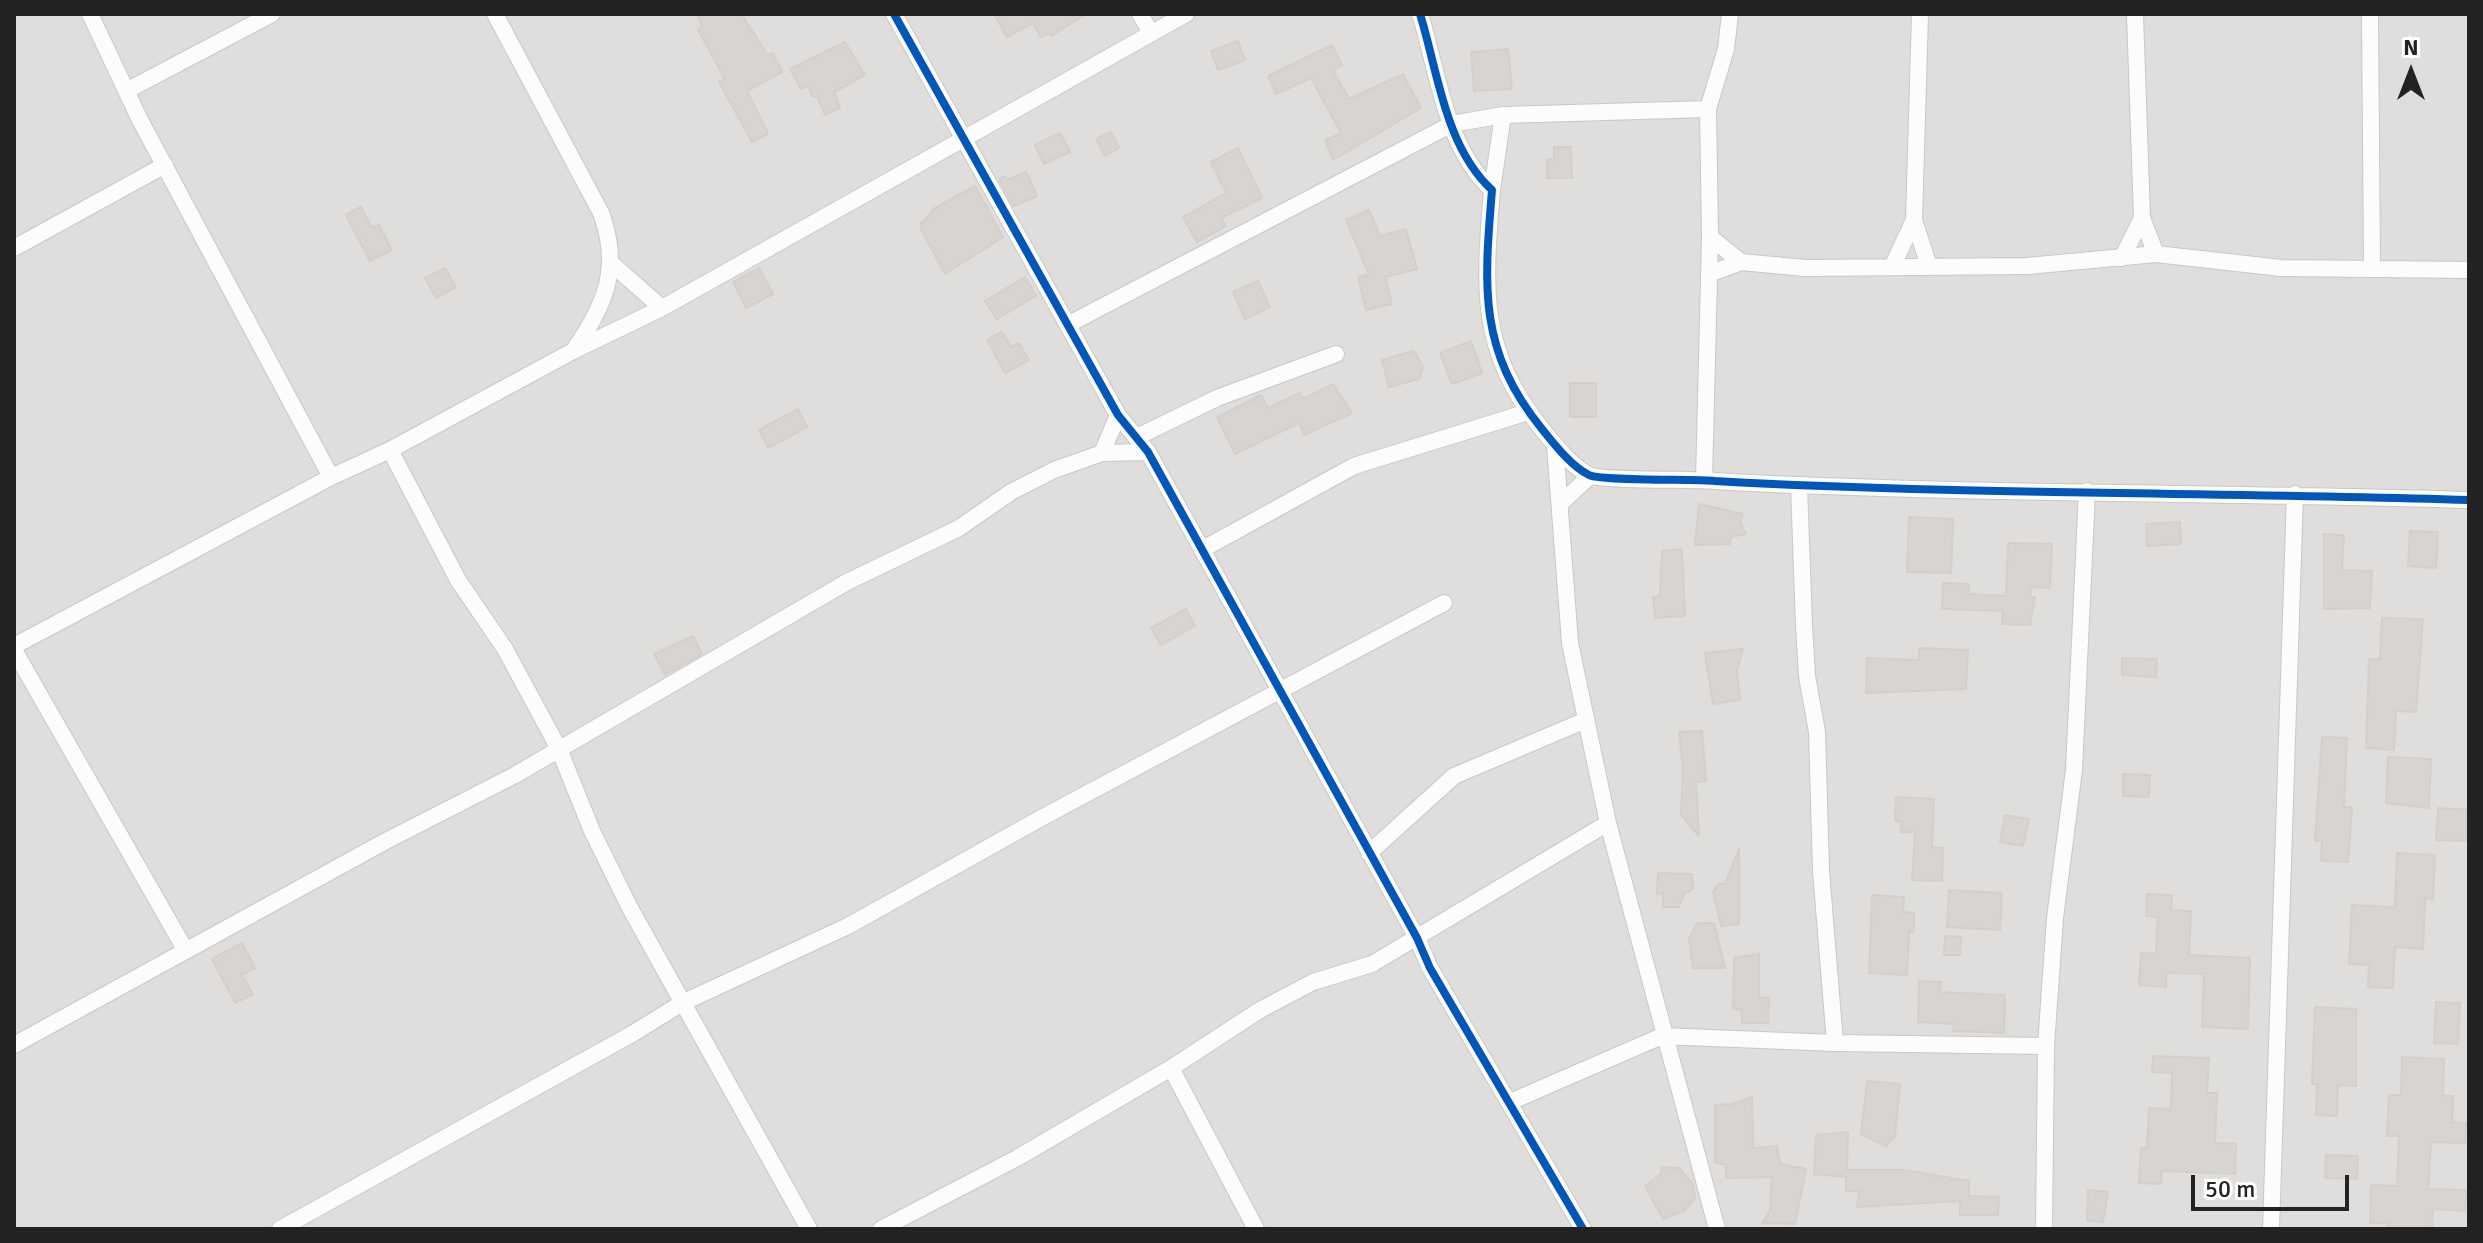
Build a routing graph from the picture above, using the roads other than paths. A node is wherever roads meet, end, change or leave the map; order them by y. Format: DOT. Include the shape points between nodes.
graph roads {
  1 [pos="90,14"];
  2 [pos="272,14"];
  3 [pos="495,14"];
  4 [pos="894,14"];
  5 [pos="1140,14"];
  6 [pos="1186,14"];
  7 [pos="1420,14"];
  8 [pos="1730,14"];
  9 [pos="1920,14"];
  10 [pos="2135,14"];
  11 [pos="2370,14"];
  12 [pos="1151,33"];
  13 [pos="126,91"];
  14 [pos="1708,109"];
  15 [pos="1503,115"];
  16 [pos="1452,124"];
  17 [pos="964,136"];
  18 [pos="165,165"];
  19 [pos="1492,190"];
  20 [pos="2142,218"];
  21 [pos="1914,220"];
  22 [pos="1710,237"];
  23 [pos="14,248"];
  24 [pos="2156,254"];
  25 [pos="2122,258"];
  26 [pos="1741,262"];
  27 [pos="612,264"];
  28 [pos="1893,265"];
  29 [pos="1929,266"];
  30 [pos="2372,268"];
  31 [pos="2469,270"];
  32 [pos="1709,274"];
  33 [pos="662,308"];
  34 [pos="1069,324"];
  35 [pos="573,351"];
  36 [pos="1336,354"];
  37 [pos="1528,412"];
  38 [pos="1118,415"];
  39 [pos="1137,437"];
  40 [pos="1555,445"];
  41 [pos="390,450"];
  42 [pos="1148,452"];
  43 [pos="1102,453"];
  44 [pos="1590,476"];
  45 [pos="331,477"];
  46 [pos="1704,480"];
  47 [pos="1799,485"];
  48 [pos="2087,491"];
  49 [pos="2295,494"];
  50 [pos="2469,500"];
  51 [pos="1560,504"];
  52 [pos="1203,549"];
  53 [pos="1444,603"];
  54 [pos="14,648"];
  55 [pos="1279,694"];
  56 [pos="1586,720"];
  57 [pos="559,749"];
  58 [pos="1608,823"];
  59 [pos="1369,853"];
  60 [pos="1417,938"];
  61 [pos="186,951"];
  62 [pos="682,1003"];
  63 [pos="1662,1036"];
  64 [pos="1835,1043"];
  65 [pos="14,1045"];
  66 [pos="2046,1046"];
  67 [pos="1171,1068"];
  68 [pos="1510,1102"];
  69 [pos="1718,1228"];
  70 [pos="280,1229"];
  71 [pos="809,1229"];
  72 [pos="881,1229"];
  73 [pos="1256,1229"];
  74 [pos="1583,1229"];
  75 [pos="2044,1229"];
  76 [pos="2271,1229"];
  1 -- 13 [label="street"];
  2 -- 13 [label="street"];
  3 -- 27 [label="street" via="601,213"];
  4 -- 17 [label="street"];
  5 -- 12 [label="street"];
  6 -- 12 [label="street"];
  7 -- 16 [label="street"];
  8 -- 14 [label="street"];
  9 -- 21 [label="street"];
  10 -- 20 [label="street"];
  11 -- 30 [label="street"];
  12 -- 17 [label="street"];
  13 -- 18 [label="street"];
  14 -- 15 [label="street"];
  14 -- 22 [label="street"];
  15 -- 16 [label="street"];
  15 -- 19 [label="street"];
  16 -- 19 [label="street" via="1472,168"];
  16 -- 34 [label="street"];
  17 -- 33 [label="street"];
  17 -- 34 [label="street"];
  18 -- 23 [label="street"];
  18 -- 45 [label="street"];
  19 -- 37 [label="street" via="1487,319 1510,384"];
  20 -- 24 [label="street"];
  20 -- 25 [label="street"];
  21 -- 28 [label="street"];
  21 -- 29 [label="street"];
  22 -- 26 [label="street"];
  22 -- 32 [label="street"];
  24 -- 25 [label="street"];
  24 -- 30 [label="street" via="2281,268"];
  25 -- 29 [label="street" via="2027,266"];
  26 -- 28 [label="street" via="1805,268"];
  26 -- 32 [label="street"];
  27 -- 33 [label="street"];
  27 -- 35 [label="street" via="599,309"];
  28 -- 29 [label="street"];
  30 -- 31 [label="street"];
  32 -- 46 [label="street"];
  33 -- 35 [label="street"];
  34 -- 38 [label="street"];
  35 -- 41 [label="street"];
  36 -- 39 [label="street" via="1217,398"];
  37 -- 40 [label="street"];
  37 -- 52 [label="street" via="1354,466"];
  38 -- 39 [label="street"];
  38 -- 43 [label="street"];
  39 -- 42 [label="street"];
  40 -- 44 [label="street"];
  40 -- 51 [label="street"];
  41 -- 45 [label="street"];
  41 -- 57 [label="street" via="458,580 505,649"];
  42 -- 43 [label="street"];
  42 -- 52 [label="street"];
  43 -- 57 [label="street" via="1011,492 959,528 847,582"];
  44 -- 46 [label="street"];
  44 -- 51 [label="street"];
  45 -- 54 [label="street"];
  46 -- 47 [label="street"];
  47 -- 48 [label="street"];
  47 -- 64 [label="street" via="1807,676 1817,732 1821,871"];
  48 -- 49 [label="street"];
  48 -- 66 [label="street" via="2074,770"];
  49 -- 50 [label="street"];
  49 -- 76 [label="street"];
  51 -- 56 [label="street" via="1570,643"];
  52 -- 55 [label="street"];
  53 -- 55 [label="street"];
  54 -- 61 [label="street"];
  55 -- 59 [label="street"];
  55 -- 62 [label="street" via="848,926"];
  56 -- 58 [label="street"];
  56 -- 59 [label="street" via="1454,776"];
  57 -- 61 [label="street"];
  57 -- 62 [label="street" via="599,844"];
  58 -- 60 [label="street"];
  58 -- 63 [label="street"];
  59 -- 60 [label="street"];
  60 -- 67 [label="street" via="1372,964 1313,982 1260,1010"];
  60 -- 68 [label="street"];
  61 -- 65 [label="street"];
  62 -- 70 [label="street"];
  62 -- 71 [label="street"];
  63 -- 64 [label="street"];
  63 -- 68 [label="street"];
  63 -- 69 [label="street"];
  64 -- 66 [label="street"];
  66 -- 75 [label="street"];
  67 -- 72 [label="street"];
  67 -- 73 [label="street"];
  68 -- 74 [label="street"];
}
